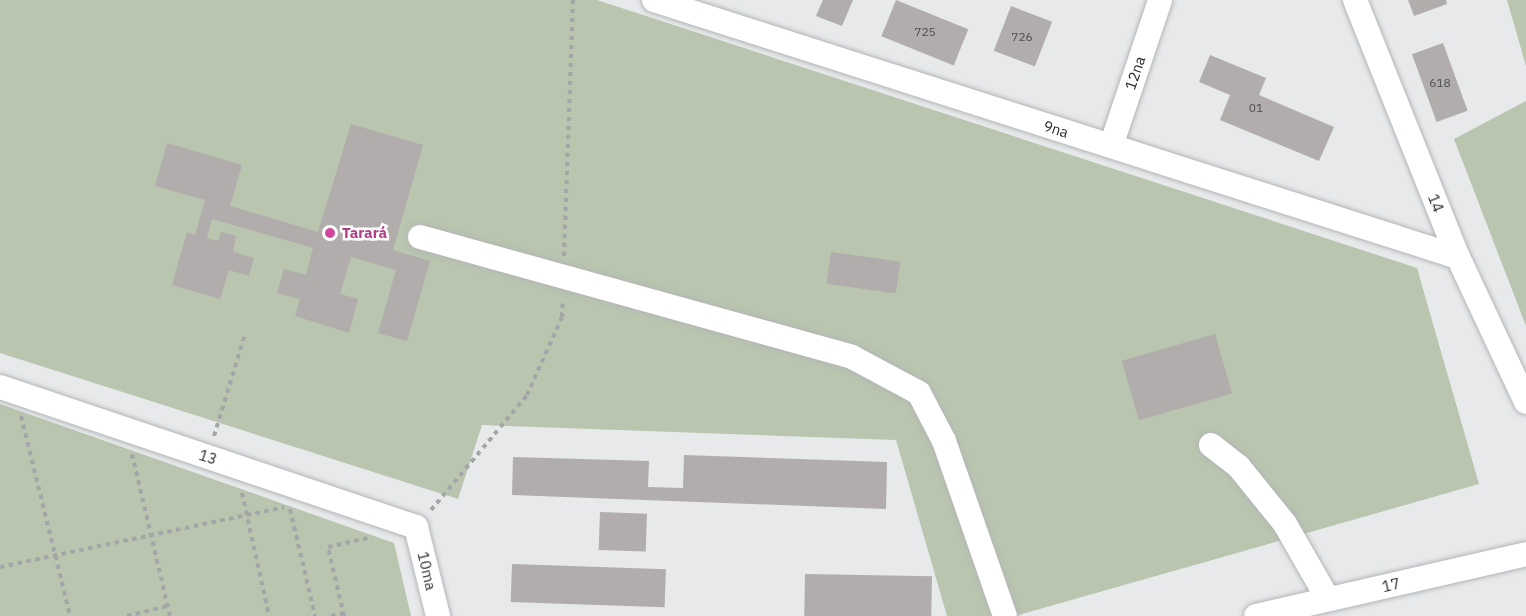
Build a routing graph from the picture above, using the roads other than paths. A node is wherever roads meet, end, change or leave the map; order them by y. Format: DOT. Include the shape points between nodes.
graph roads {
  1 [pos="654,0"];
  2 [pos="1160,0"];
  3 [pos="1355,0"];
  4 [pos="1111,146"];
  5 [pos="420,237"];
  6 [pos="1458,257"];
  7 [pos="8,390"];
  8 [pos="1526,402"];
  9 [pos="1211,445"];
  10 [pos="416,526"];
  11 [pos="1526,554"];
  12 [pos="1328,599"];
  13 [pos="438,616"];
  14 [pos="1005,616"];
  15 [pos="1256,616"];
  1 -- 4 [label="street, 9na"];
  2 -- 4 [label="street, 12na"];
  3 -- 6 [label="street, 14"];
  4 -- 6 [label="street, 9na"];
  5 -- 14 [label="street" via="852,357 919,393 944,441"];
  6 -- 8 [label="street, 14"];
  7 -- 10 [label="street, 13"];
  9 -- 12 [label="street" via="1239,467 1285,524"];
  10 -- 13 [label="street, 10ma"];
  11 -- 12 [label="street, 17"];
  12 -- 15 [label="street, 17"];
}
